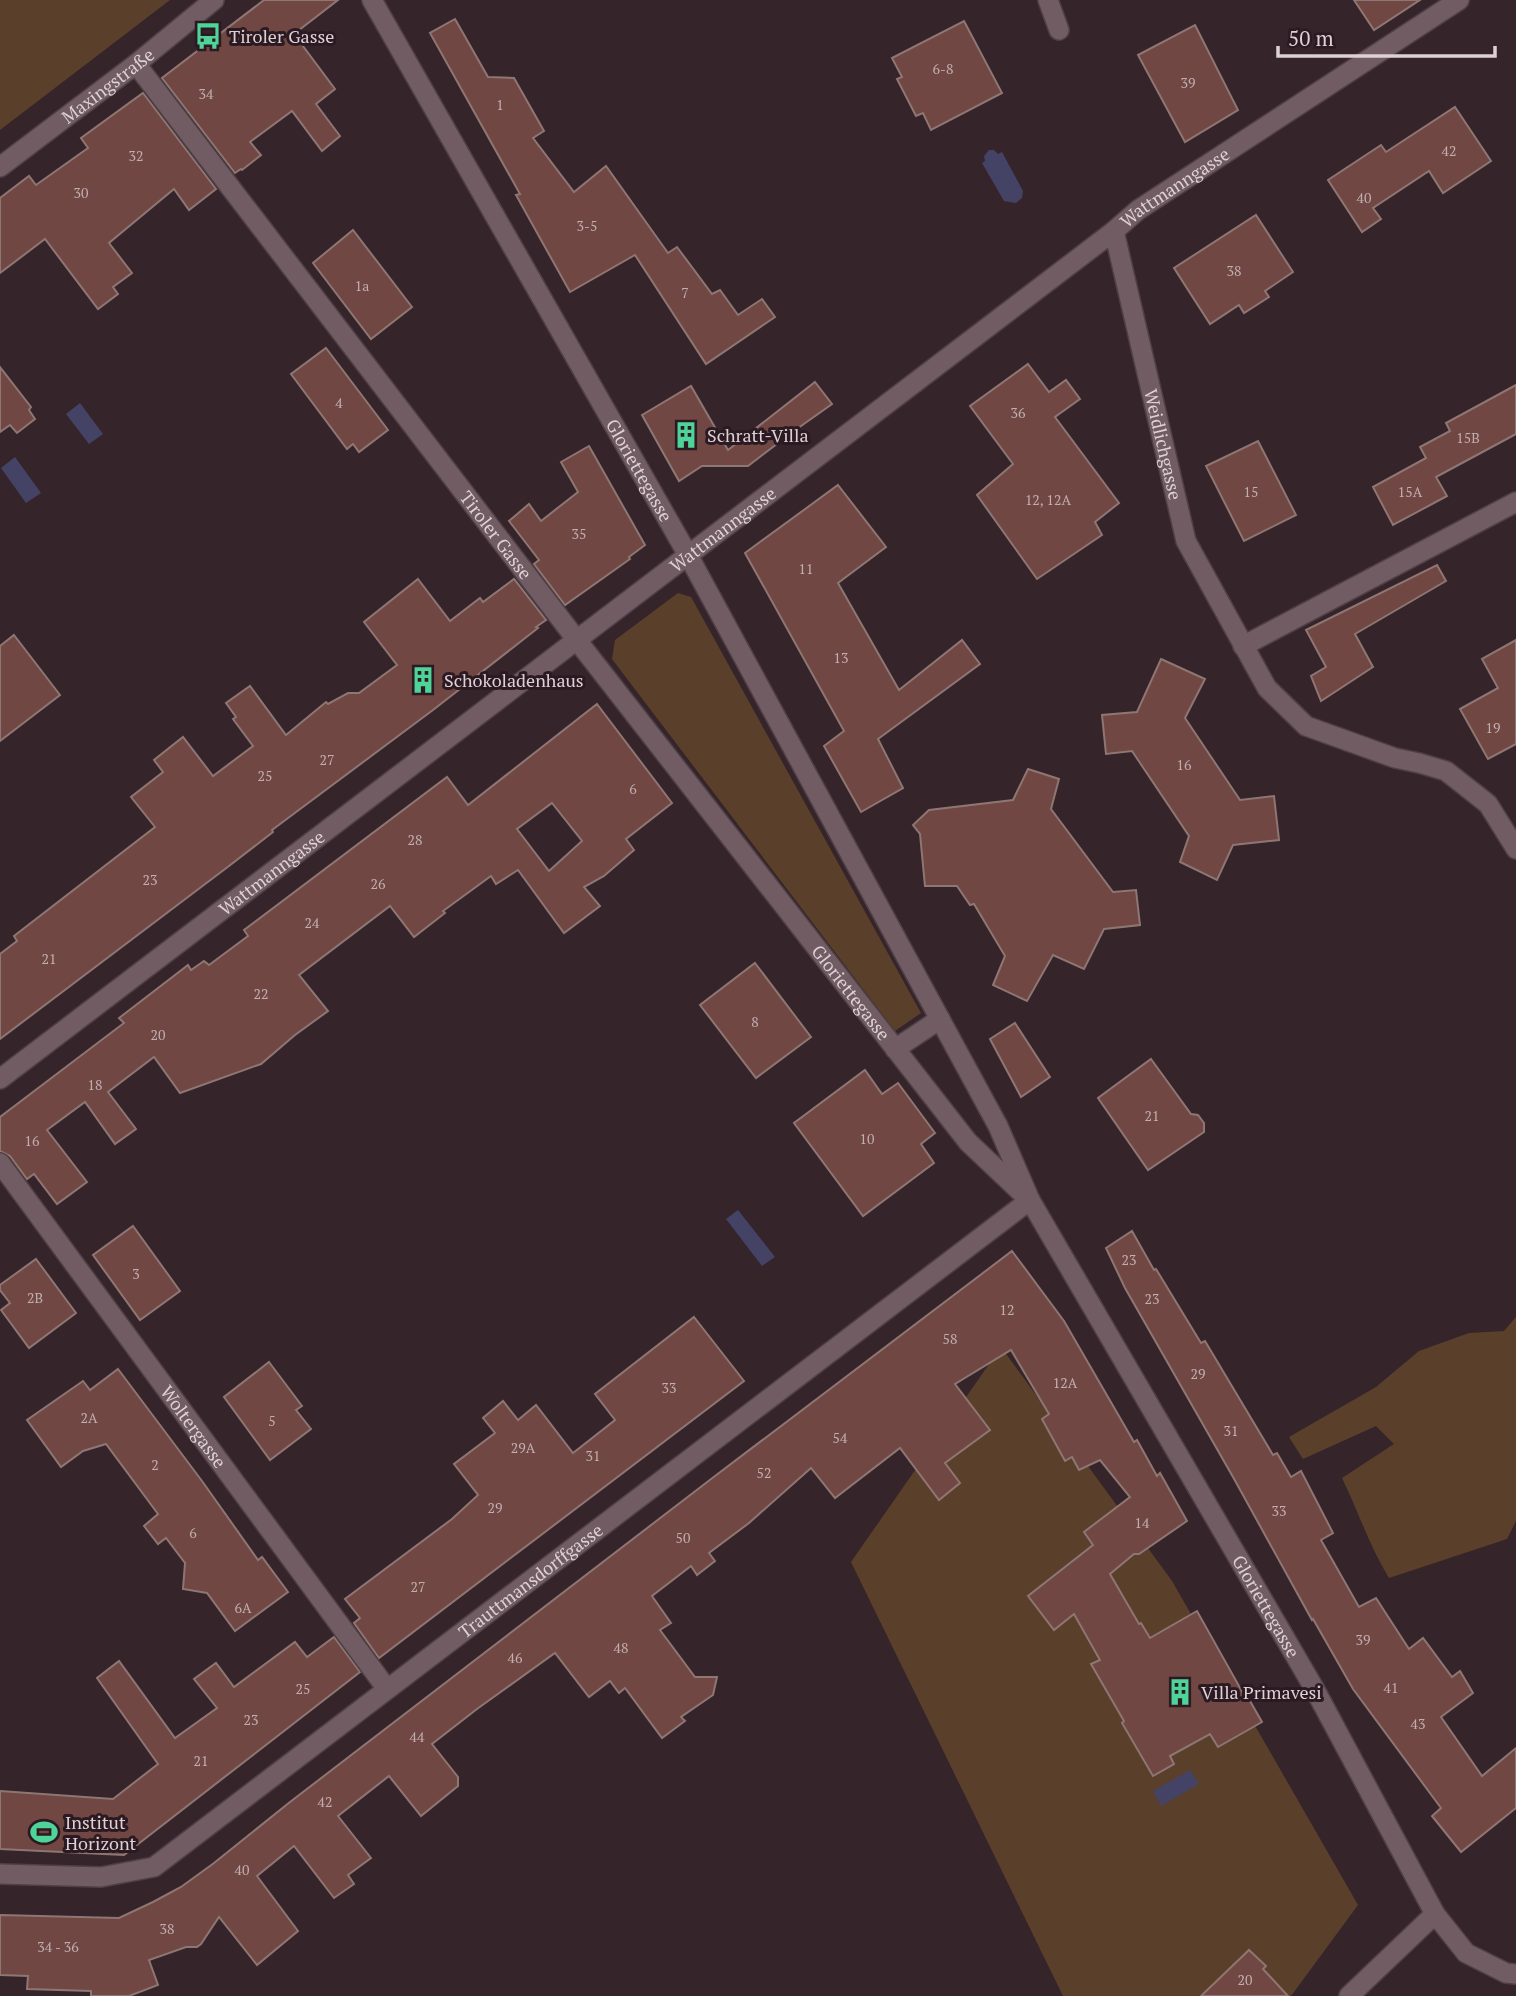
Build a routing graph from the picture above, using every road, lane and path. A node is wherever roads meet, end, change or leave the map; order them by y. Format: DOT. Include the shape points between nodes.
graph roads {
  1 [pos="214,0"];
  2 [pos="372,0"];
  3 [pos="1048,0"];
  4 [pos="1459,0"];
  5 [pos="1059,30"];
  6 [pos="136,64"];
  7 [pos="0,167"];
  8 [pos="1114,231"];
  9 [pos="1516,502"];
  10 [pos="688,555"];
  11 [pos="576,639"];
  12 [pos="1243,646"];
  13 [pos="1516,849"];
  14 [pos="940,1019"];
  15 [pos="895,1049"];
  16 [pos="0,1079"];
  17 [pos="0,1163"];
  18 [pos="1030,1200"];
  19 [pos="387,1689"];
  20 [pos="0,1874"];
  21 [pos="1435,1914"];
  22 [pos="1516,1974"];
  23 [pos="1349,1996"];
  1 -- 6 [label="street, Maxingstraße"];
  2 -- 10 [label="street, Gloriettegasse"];
  3 -- 5 [label="street"];
  4 -- 8 [label="street, Wattmanngasse" via="1138,210"];
  6 -- 7 [label="street, Maxingstraße"];
  6 -- 11 [label="street, Tiroler Gasse"];
  8 -- 10 [label="street, Wattmanngasse"];
  8 -- 12 [label="street, Weidlichgasse" via="1186,541"];
  9 -- 12 [label="street"];
  10 -- 11 [label="street, Wattmanngasse"];
  10 -- 14 [label="street, Gloriettegasse"];
  11 -- 15 [label="street, Gloriettegasse"];
  11 -- 16 [label="street, Wattmanngasse"];
  12 -- 13 [label="street, Weidlichgasse" via="1266,688 1306,726 1446,771 1488,804"];
  14 -- 15 [label="street, Gloriettegasse"];
  14 -- 18 [label="street, Gloriettegasse" via="998,1126"];
  15 -- 18 [label="street, Gloriettegasse" via="968,1142"];
  17 -- 19 [label="street, Woltergasse"];
  18 -- 19 [label="street, Trauttmansdorffgasse"];
  18 -- 21 [label="street, Gloriettegasse" via="1314,1688"];
  19 -- 20 [label="street, Trauttmansdorffgasse" via="154,1867 101,1877"];
  21 -- 22 [label="street, Gloriettegasse" via="1466,1953"];
  21 -- 23 [label="street"];
}
